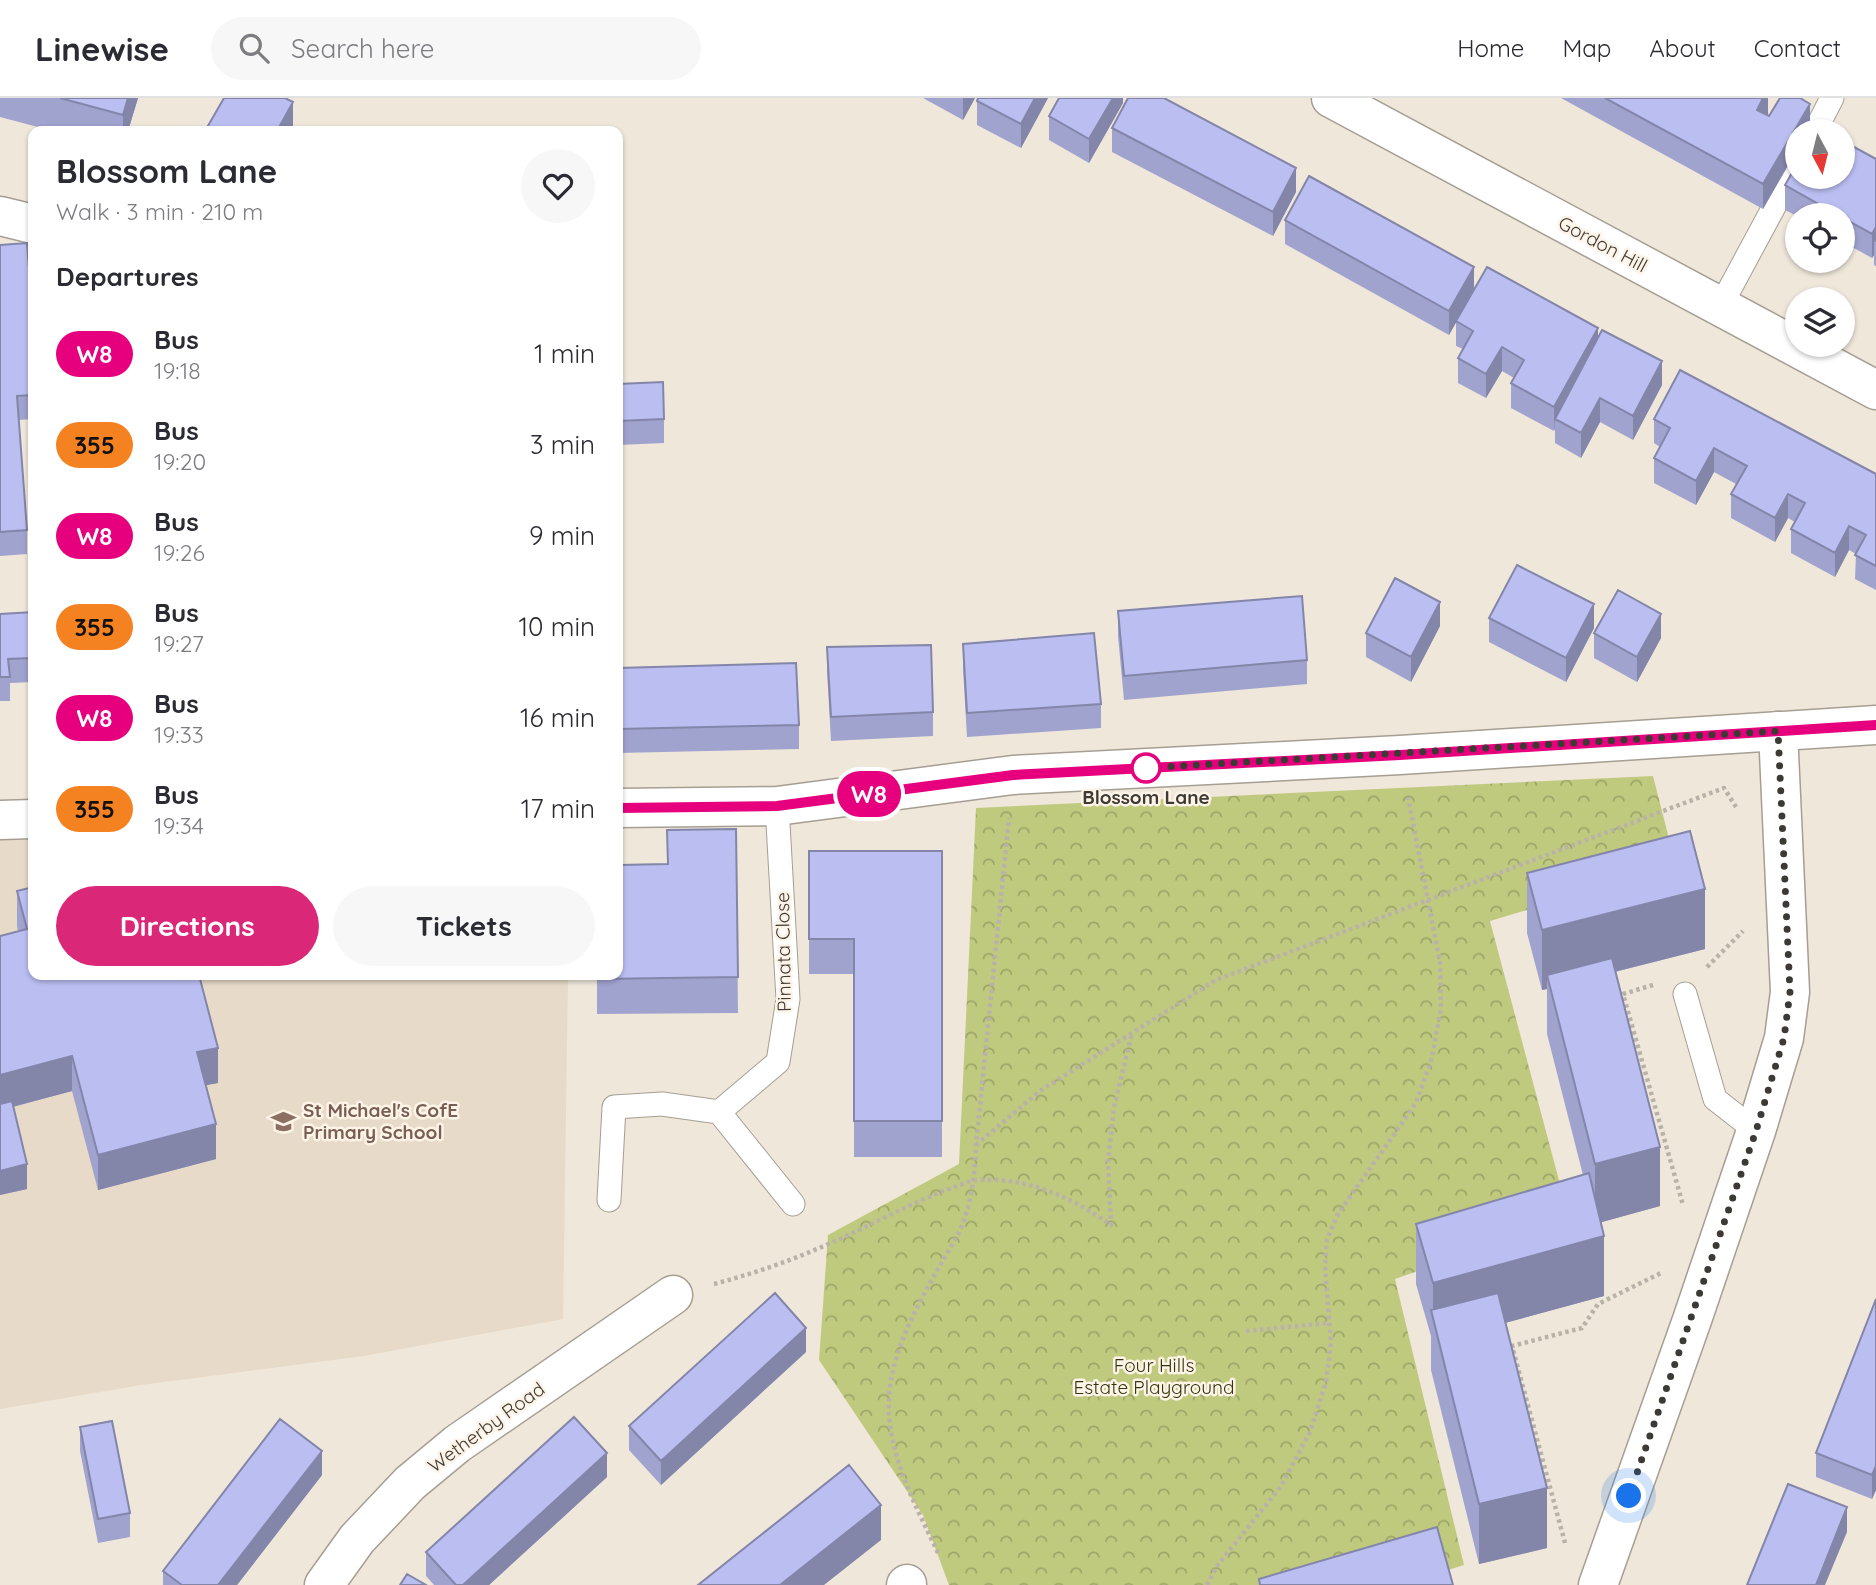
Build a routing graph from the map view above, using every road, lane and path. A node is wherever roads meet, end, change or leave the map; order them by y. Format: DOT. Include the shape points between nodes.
graph roads {
  1 [pos="1331,98"];
  2 [pos="1832,98"];
  3 [pos="1821,119"];
  4 [pos="1785,186"];
  5 [pos="0,216"];
  6 [pos="28,223"];
  7 [pos="1720,307"];
  8 [pos="1876,390"];
  9 [pos="1876,725"];
  10 [pos="1778,731"];
  11 [pos="1400,755"];
  12 [pos="1013,775"];
  13 [pos="777,806"];
  14 [pos="623,808"];
  15 [pos="1782,818"];
  16 [pos="28,819"];
  17 [pos="0,820"];
  18 [pos="1428,899"];
  19 [pos="1751,923"];
  20 [pos="1703,971"];
  21 [pos="1663,983"];
  22 [pos="1685,994"];
  23 [pos="1132,1033"];
  24 [pos="719,1112"];
  25 [pos="1756,1131"];
  26 [pos="976,1145"];
  27 [pos="975,1180"];
  28 [pos="609,1200"];
  29 [pos="793,1204"];
  30 [pos="1685,1209"];
  31 [pos="1673,1267"];
  32 [pos="673,1295"];
  33 [pos="1329,1324"];
  34 [pos="1246,1331"];
  35 [pos="1568,1552"];
  36 [pos="939,1555"];
  37 [pos="324,1585"];
  38 [pos="1207,1585"];
  39 [pos="1598,1585"];
  1 -- 7 [label="street, Gordon Hill"];
  2 -- 3 [label="lane"];
  4 -- 7 [label="lane"];
  5 -- 6 [label="street"];
  7 -- 8 [label="street, Gordon Hill"];
  9 -- 10 [label="street"];
  10 -- 11 [label="street"];
  10 -- 15 [label="street"];
  11 -- 12 [label="street"];
  11 -- 18 [label="path"];
  12 -- 13 [label="street"];
  12 -- 26 [label="path"];
  13 -- 14 [label="street"];
  13 -- 24 [label="lane, Pinnata Close" via="788,999 778,1062"];
  15 -- 18 [label="path" via="1741,822 1724,788"];
  15 -- 25 [label="street" via="1790,992 1784,1038"];
  16 -- 17 [label="street"];
  18 -- 23 [label="path" via="1216,980"];
  18 -- 33 [label="path" via="1440,962 1441,1007 1433,1058 1416,1103 1338,1214 1327,1239"];
  19 -- 20 [label="path"];
  21 -- 30 [label="path" via="1623,994"];
  22 -- 25 [label="lane" via="1715,1099"];
  23 -- 26 [label="path" via="1040,1091"];
  23 -- 27 [label="path" via="1114,1107 1108,1161 1111,1225 1043,1187"];
  24 -- 28 [label="lane" via="662,1104 614,1107"];
  24 -- 29 [label="lane"];
  25 -- 39 [label="street"];
  26 -- 27 [label="path"];
  27 -- 32 [label="path" via="757,1273"];
  27 -- 36 [label="path" via="961,1227 919,1303 889,1383 889,1422 899,1470"];
  31 -- 35 [label="path" via="1598,1304 1582,1328 1511,1346"];
  32 -- 37 [label="street, Wetherby Road" via="457,1444 410,1483 357,1539"];
  33 -- 34 [label="path"];
  33 -- 38 [label="path" via="1326,1382 1310,1432 1281,1486"];
}
